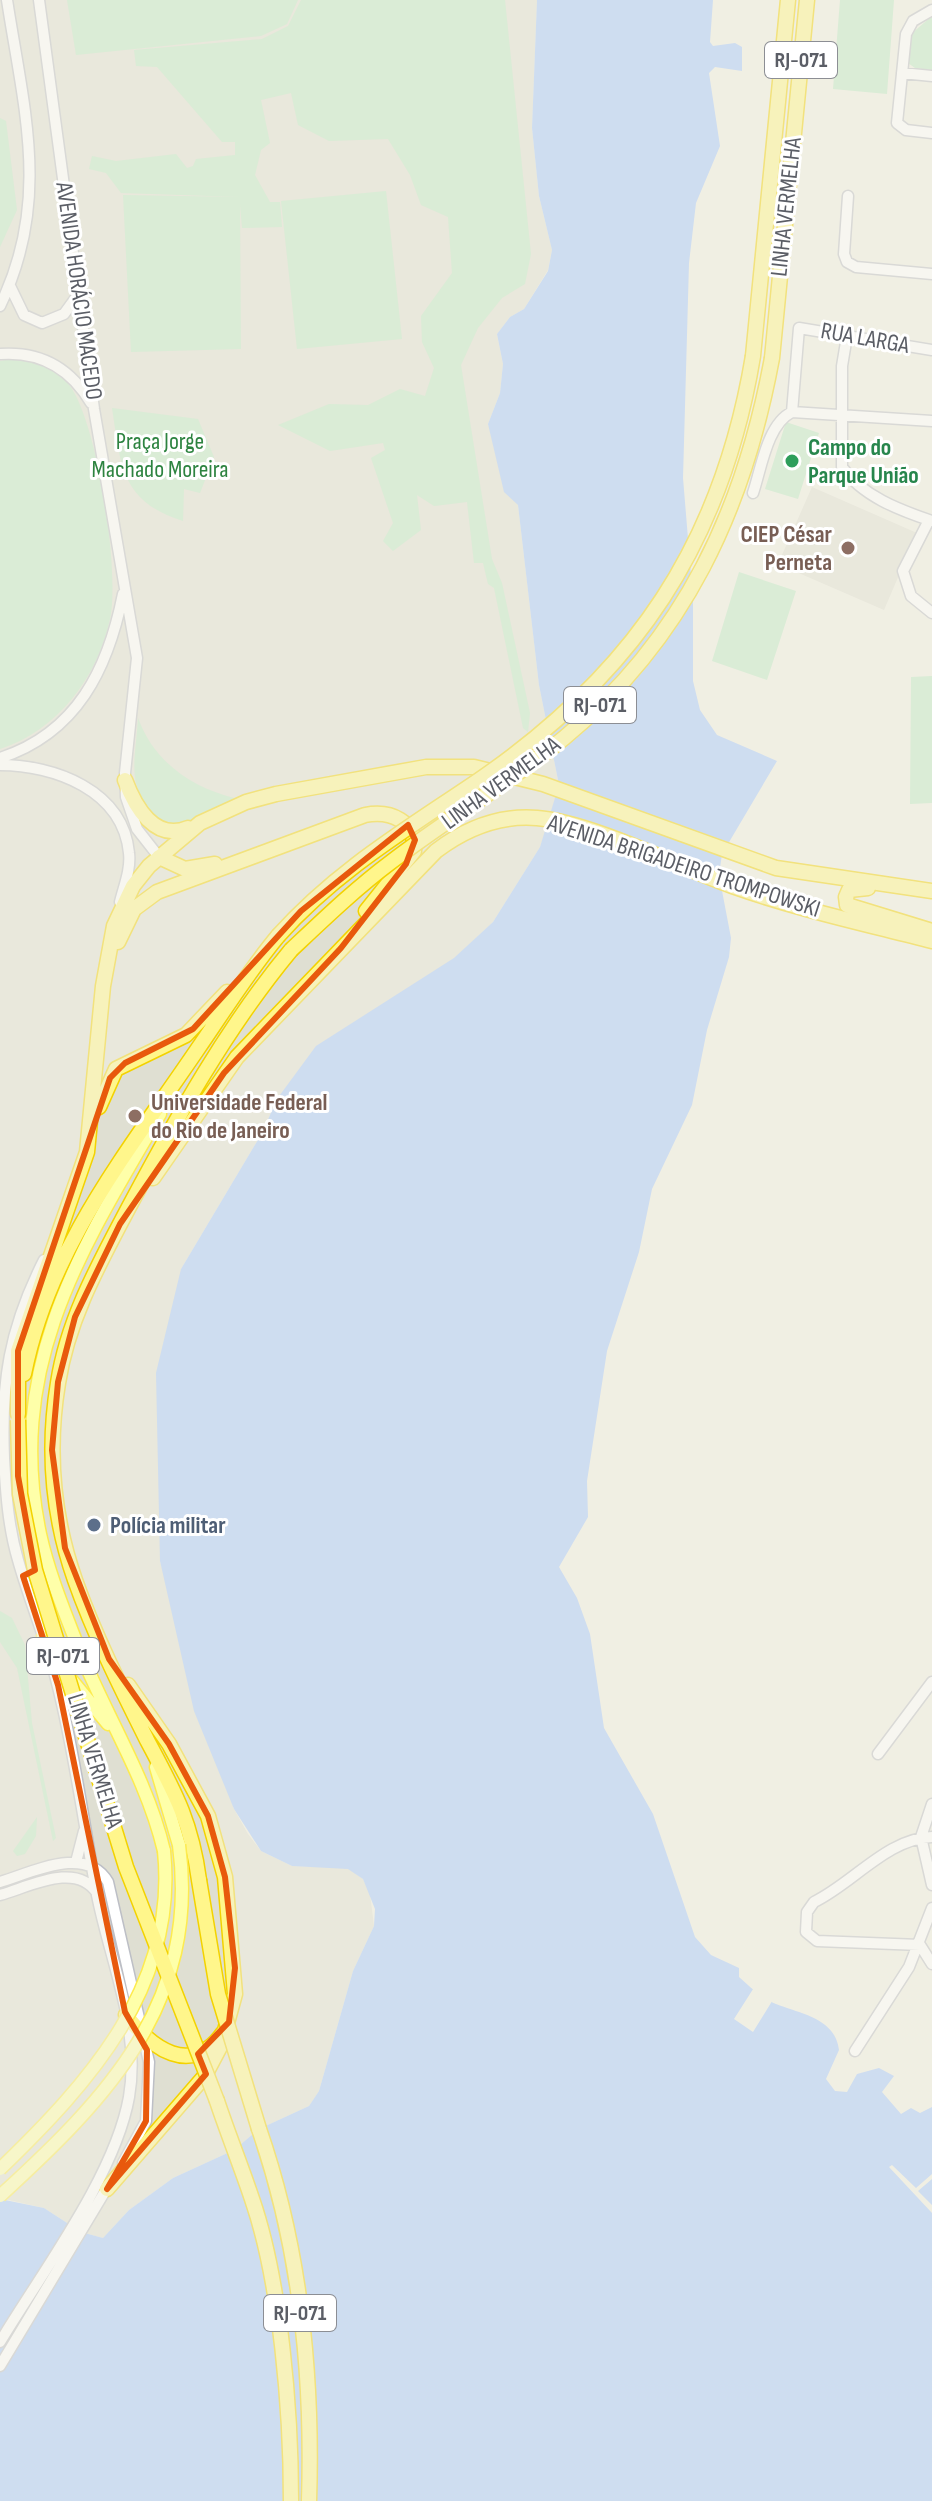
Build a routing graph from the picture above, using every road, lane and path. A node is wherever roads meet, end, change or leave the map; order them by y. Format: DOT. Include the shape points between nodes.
graph roads {
  1 [pos="7,0"];
  2 [pos="39,0"];
  3 [pos="788,0"];
  4 [pos="807,0"];
  5 [pos="932,10"];
  6 [pos="902,73"];
  7 [pos="932,76"];
  8 [pos="932,133"];
  9 [pos="848,196"];
  10 [pos="932,274"];
  11 [pos="10,286"];
  12 [pos="80,292"];
  13 [pos="0,306"];
  14 [pos="847,336"];
  15 [pos="932,350"];
  16 [pos="0,354"];
  17 [pos="94,409"];
  18 [pos="792,412"];
  19 [pos="843,415"];
  20 [pos="932,421"];
  21 [pos="753,493"];
  22 [pos="931,521"];
  23 [pos="124,589"];
  24 [pos="932,613"];
  25 [pos="0,758"];
  26 [pos="0,765"];
  27 [pos="125,780"];
  28 [pos="200,823"];
  29 [pos="268,851"];
  30 [pos="159,857"];
  31 [pos="904,887"];
  32 [pos="932,891"];
  33 [pos="114,926"];
  34 [pos="932,931"];
  35 [pos="932,941"];
  36 [pos="341,948"];
  37 [pos="252,966"];
  38 [pos="106,971"];
  39 [pos="198,1049"];
  40 [pos="87,1152"];
  41 [pos="120,1224"];
  42 [pos="60,1229"];
  43 [pos="18,1417"];
  44 [pos="43,1637"];
  45 [pos="109,1659"];
  46 [pos="932,1682"];
  47 [pos="147,1740"];
  48 [pos="122,1743"];
  49 [pos="878,1754"];
  50 [pos="932,1804"];
  51 [pos="84,1821"];
  52 [pos="927,1837"];
  53 [pos="73,1862"];
  54 [pos="94,1868"];
  55 [pos="0,1882"];
  56 [pos="932,1885"];
  57 [pos="97,1893"];
  58 [pos="0,1895"];
  59 [pos="932,1908"];
  60 [pos="920,1945"];
  61 [pos="932,1964"];
  62 [pos="126,2015"];
  63 [pos="229,2022"];
  64 [pos="144,2039"];
  65 [pos="855,2051"];
  66 [pos="0,2169"];
  67 [pos="104,2194"];
  68 [pos="0,2196"];
  69 [pos="0,2342"];
  70 [pos="0,2366"];
  71 [pos="291,2501"];
  72 [pos="309,2501"];
  1 -- 11 [label="street, AVENIDA HORÁCIO MACEDO" via="30,150 31,195"];
  2 -- 12 [label="street, AVENIDA HORÁCIO MACEDO"];
  3 -- 37 [label="highway, LINHA VERMELHA / RJ-071, bridge" via="753,356 738,435 700,535 670,591 591,689 533,741 359,860 301,911"];
  4 -- 41 [label="highway, LINHA VERMELHA / RJ-071, bridge" via="772,358 746,470 684,601 639,663 562,739 376,873 291,950 241,1016"];
  5 -- 6 [label="street" via="909,26"];
  6 -- 7 [label="street"];
  6 -- 8 [label="street" via="897,123 906,130"];
  9 -- 10 [label="street" via="847,262"];
  11 -- 12 [label="street" via="24,315 42,323 59,319"];
  11 -- 13 [label="street, AVENIDA HORÁCIO MACEDO"];
  12 -- 17 [label="street, AVENIDA HORÁCIO MACEDO"];
  14 -- 15 [label="street, RUA LARGA"];
  14 -- 18 [label="street, RUA LARGA" via="799,328"];
  14 -- 19 [label="street"];
  16 -- 17 [label="street" via="56,364 81,386"];
  17 -- 23 [label="street, AVENIDA HORÁCIO MACEDO"];
  18 -- 19 [label="street"];
  18 -- 21 [label="street" via="780,420"];
  19 -- 20 [label="street"];
  19 -- 22 [label="street" via="840,459 849,477 881,500"];
  22 -- 24 [label="street" via="903,571 909,592"];
  23 -- 25 [label="street" via="111,645 82,701 52,733"];
  23 -- 27 [label="street, AVENIDA HORÁCIO MACEDO" via="137,658"];
  26 -- 33 [label="street" via="29,765 60,774 112,810 129,854"];
  27 -- 28 [label="highway" via="139,810 157,827 176,831"];
  27 -- 30 [label="street, AVENIDA HORÁCIO MACEDO" via="132,818"];
  28 -- 30 [label="highway, AVENIDA BRIGADEIRO TROMPOWSKI"];
  28 -- 31 [label="highway, AVENIDA BRIGADEIRO TROMPOWSKI" via="261,798 426,767 474,767 543,784 790,872"];
  29 -- 30 [label="highway" via="190,869"];
  29 -- 36 [label="highway" via="378,813 410,828 415,840 411,857"];
  29 -- 38 [label="highway" via="141,902"];
  30 -- 33 [label="highway, AVENIDA BRIGADEIRO TROMPOWSKI" via="133,886"];
  31 -- 32 [label="highway, AVENIDA BRIGADEIRO TROMPOWSKI"];
  31 -- 34 [label="highway" via="854,888 846,901 852,908"];
  33 -- 38 [label="highway, AVENIDA BRIGADEIRO TROMPOWSKI"];
  35 -- 36 [label="highway, AVENIDA BRIGADEIRO TROMPOWSKI" via="736,887 557,821 522,818 481,826 436,851"];
  36 -- 41 [label="highway, LINHA VERMELHA" via="224,1073"];
  37 -- 39 [label="highway, LINHA VERMELHA / RJ-071"];
  37 -- 40 [label="highway" via="186,1035 116,1069"];
  38 -- 40 [label="highway, AVENIDA BRIGADEIRO TROMPOWSKI"];
  39 -- 43 [label="highway, LINHA VERMELHA / RJ-071" via="137,1133 73,1237 37,1322"];
  39 -- 48 [label="main road, LINHA VERMELHA" via="62,1294 46,1343 34,1411 33,1486 40,1536 78,1645"];
  40 -- 42 [label="highway, AVENIDA BRIGADEIRO TROMPOWSKI"];
  41 -- 45 [label="highway, LINHA VERMELHA / RJ-071" via="65,1348 52,1450 65,1548"];
  42 -- 43 [label="highway" via="18,1351"];
  42 -- 44 [label="street, AVENIDA BRIGADEIRO TROMPOWSKI" via="17,1318 1,1413 9,1527"];
  43 -- 71 [label="highway, LINHA VERMELHA / RJ-071, bridge" via="18,1476 32,1559 130,1878 253,2200 281,2355"];
  44 -- 48 [label="main road"];
  44 -- 51 [label="street, AVENIDA BRIGADEIRO TROMPOWSKI" via="58,1685"];
  45 -- 47 [label="highway, LINHA VERMELHA / RJ-071"];
  45 -- 63 [label="highway" via="169,1744 208,1816 225,1877 235,1968"];
  46 -- 49 [label="street"];
  47 -- 68 [label="main road, bridge" via="179,1845 181,1915 166,1983 141,2041 89,2111"];
  47 -- 72 [label="highway, LINHA VERMELHA / RJ-071, bridge" via="185,1814 224,2020 270,2161 292,2255 306,2380"];
  48 -- 66 [label="main road, bridge" via="164,1851 163,1917 147,1981 103,2058"];
  50 -- 52 [label="street"];
  51 -- 53 [label="street"];
  51 -- 54 [label="street, AVENIDA BRIGADEIRO TROMPOWSKI"];
  52 -- 56 [label="street"];
  52 -- 60 [label="street" via="894,1849 814,1902 805,1923 806,1932 817,1941"];
  53 -- 54 [label="street"];
  53 -- 55 [label="street"];
  54 -- 57 [label="street, AVENIDA BRIGADEIRO TROMPOWSKI"];
  54 -- 64 [label="street, AVENIDA BRIGADEIRO TROMPOWSKI" via="108,1882"];
  57 -- 58 [label="street" via="75,1878"];
  57 -- 62 [label="street, AVENIDA BRIGADEIRO TROMPOWSKI"];
  59 -- 60 [label="street"];
  60 -- 61 [label="street"];
  60 -- 65 [label="street"];
  62 -- 64 [label="highway"];
  62 -- 69 [label="street, AVENIDA BRIGADEIRO TROMPOWSKI" via="132,2058 129,2098 116,2139 91,2192"];
  63 -- 64 [label="highway" via="214,2044 192,2055 168,2053"];
  63 -- 67 [label="highway" via="204,2077"];
  64 -- 67 [label="street, AVENIDA BRIGADEIRO TROMPOWSKI" via="149,2072 146,2121"];
  67 -- 70 [label="street, AVENIDA BRIGADEIRO TROMPOWSKI"];
}
